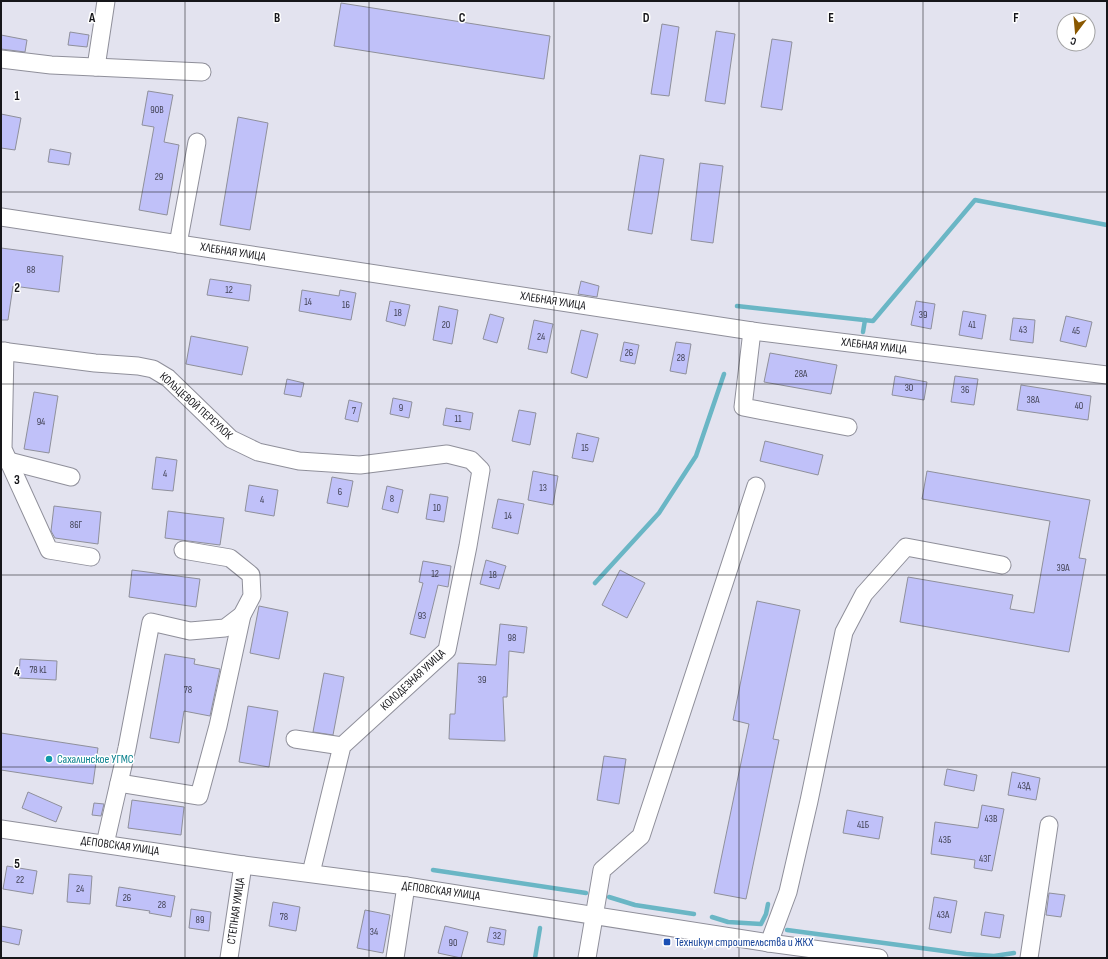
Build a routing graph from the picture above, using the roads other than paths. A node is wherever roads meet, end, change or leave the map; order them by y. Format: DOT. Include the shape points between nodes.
graph roads {
  1 [pos="106,1"];
  2 [pos="1,59"];
  3 [pos="96,67"];
  4 [pos="202,72"];
  5 [pos="197,142"];
  6 [pos="1,217"];
  7 [pos="178,244"];
  8 [pos="752,330"];
  9 [pos="3,351"];
  10 [pos="1107,375"];
  11 [pos="848,427"];
  12 [pos="4,460"];
  13 [pos="481,470"];
  14 [pos="71,477"];
  15 [pos="756,486"];
  16 [pos="183,550"];
  17 [pos="91,557"];
  18 [pos="1002,565"];
  19 [pos="242,615"];
  20 [pos="295,739"];
  21 [pos="342,746"];
  22 [pos="119,783"];
  23 [pos="1049,825"];
  24 [pos="1,829"];
  25 [pos="106,844"];
  26 [pos="243,864"];
  27 [pos="311,873"];
  28 [pos="406,886"];
  29 [pos="595,914"];
  30 [pos="769,943"];
  31 [pos="230,958"];
  32 [pos="395,958"];
  33 [pos="587,958"];
  34 [pos="879,958"];
  35 [pos="1029,958"];
  1 -- 3 [label="street"];
  2 -- 3 [label="street"];
  3 -- 4 [label="street"];
  5 -- 7 [label="street"];
  6 -- 7 [label="street, ХЛЕБНАЯ УЛИЦА"];
  7 -- 8 [label="street, ХЛЕБНАЯ УЛИЦА"];
  8 -- 10 [label="street, ХЛЕБНАЯ УЛИЦА"];
  8 -- 11 [label="street" via="743,407"];
  9 -- 12 [label="street"];
  9 -- 13 [label="street, КОЛЬЦЕВОЙ ПЕРЕУЛОК" via="153,369 168,378 231,439 258,452 299,461 360,465 447,454 470,460"];
  12 -- 14 [label="street"];
  12 -- 17 [label="street" via="49,550"];
  13 -- 21 [label="street, КОЛОДЕЗНАЯ УЛИЦА" via="447,650"];
  15 -- 29 [label="street" via="641,836 602,870"];
  16 -- 19 [label="street" via="230,558 251,575 252,596"];
  18 -- 30 [label="street" via="906,547 864,594 844,632 788,892"];
  19 -- 22 [label="street" via="225,628 190,631 151,622"];
  19 -- 22 [label="street" via="218,726 198,796"];
  20 -- 21 [label="street"];
  21 -- 27 [label="street"];
  22 -- 25 [label="street"];
  23 -- 35 [label="street"];
  24 -- 25 [label="street, ДЕПОВСКАЯ УЛИЦА"];
  25 -- 26 [label="street, ДЕПОВСКАЯ УЛИЦА"];
  26 -- 27 [label="street, ДЕПОВСКАЯ УЛИЦА"];
  26 -- 31 [label="street, СТЕПНАЯ УЛИЦА"];
  27 -- 28 [label="street, ДЕПОВСКАЯ УЛИЦА"];
  28 -- 29 [label="street, ДЕПОВСКАЯ УЛИЦА"];
  28 -- 32 [label="street"];
  29 -- 30 [label="street, ДЕПОВСКАЯ УЛИЦА"];
  29 -- 33 [label="street"];
  30 -- 34 [label="street, ДЕПОВСКАЯ УЛИЦА"];
}
